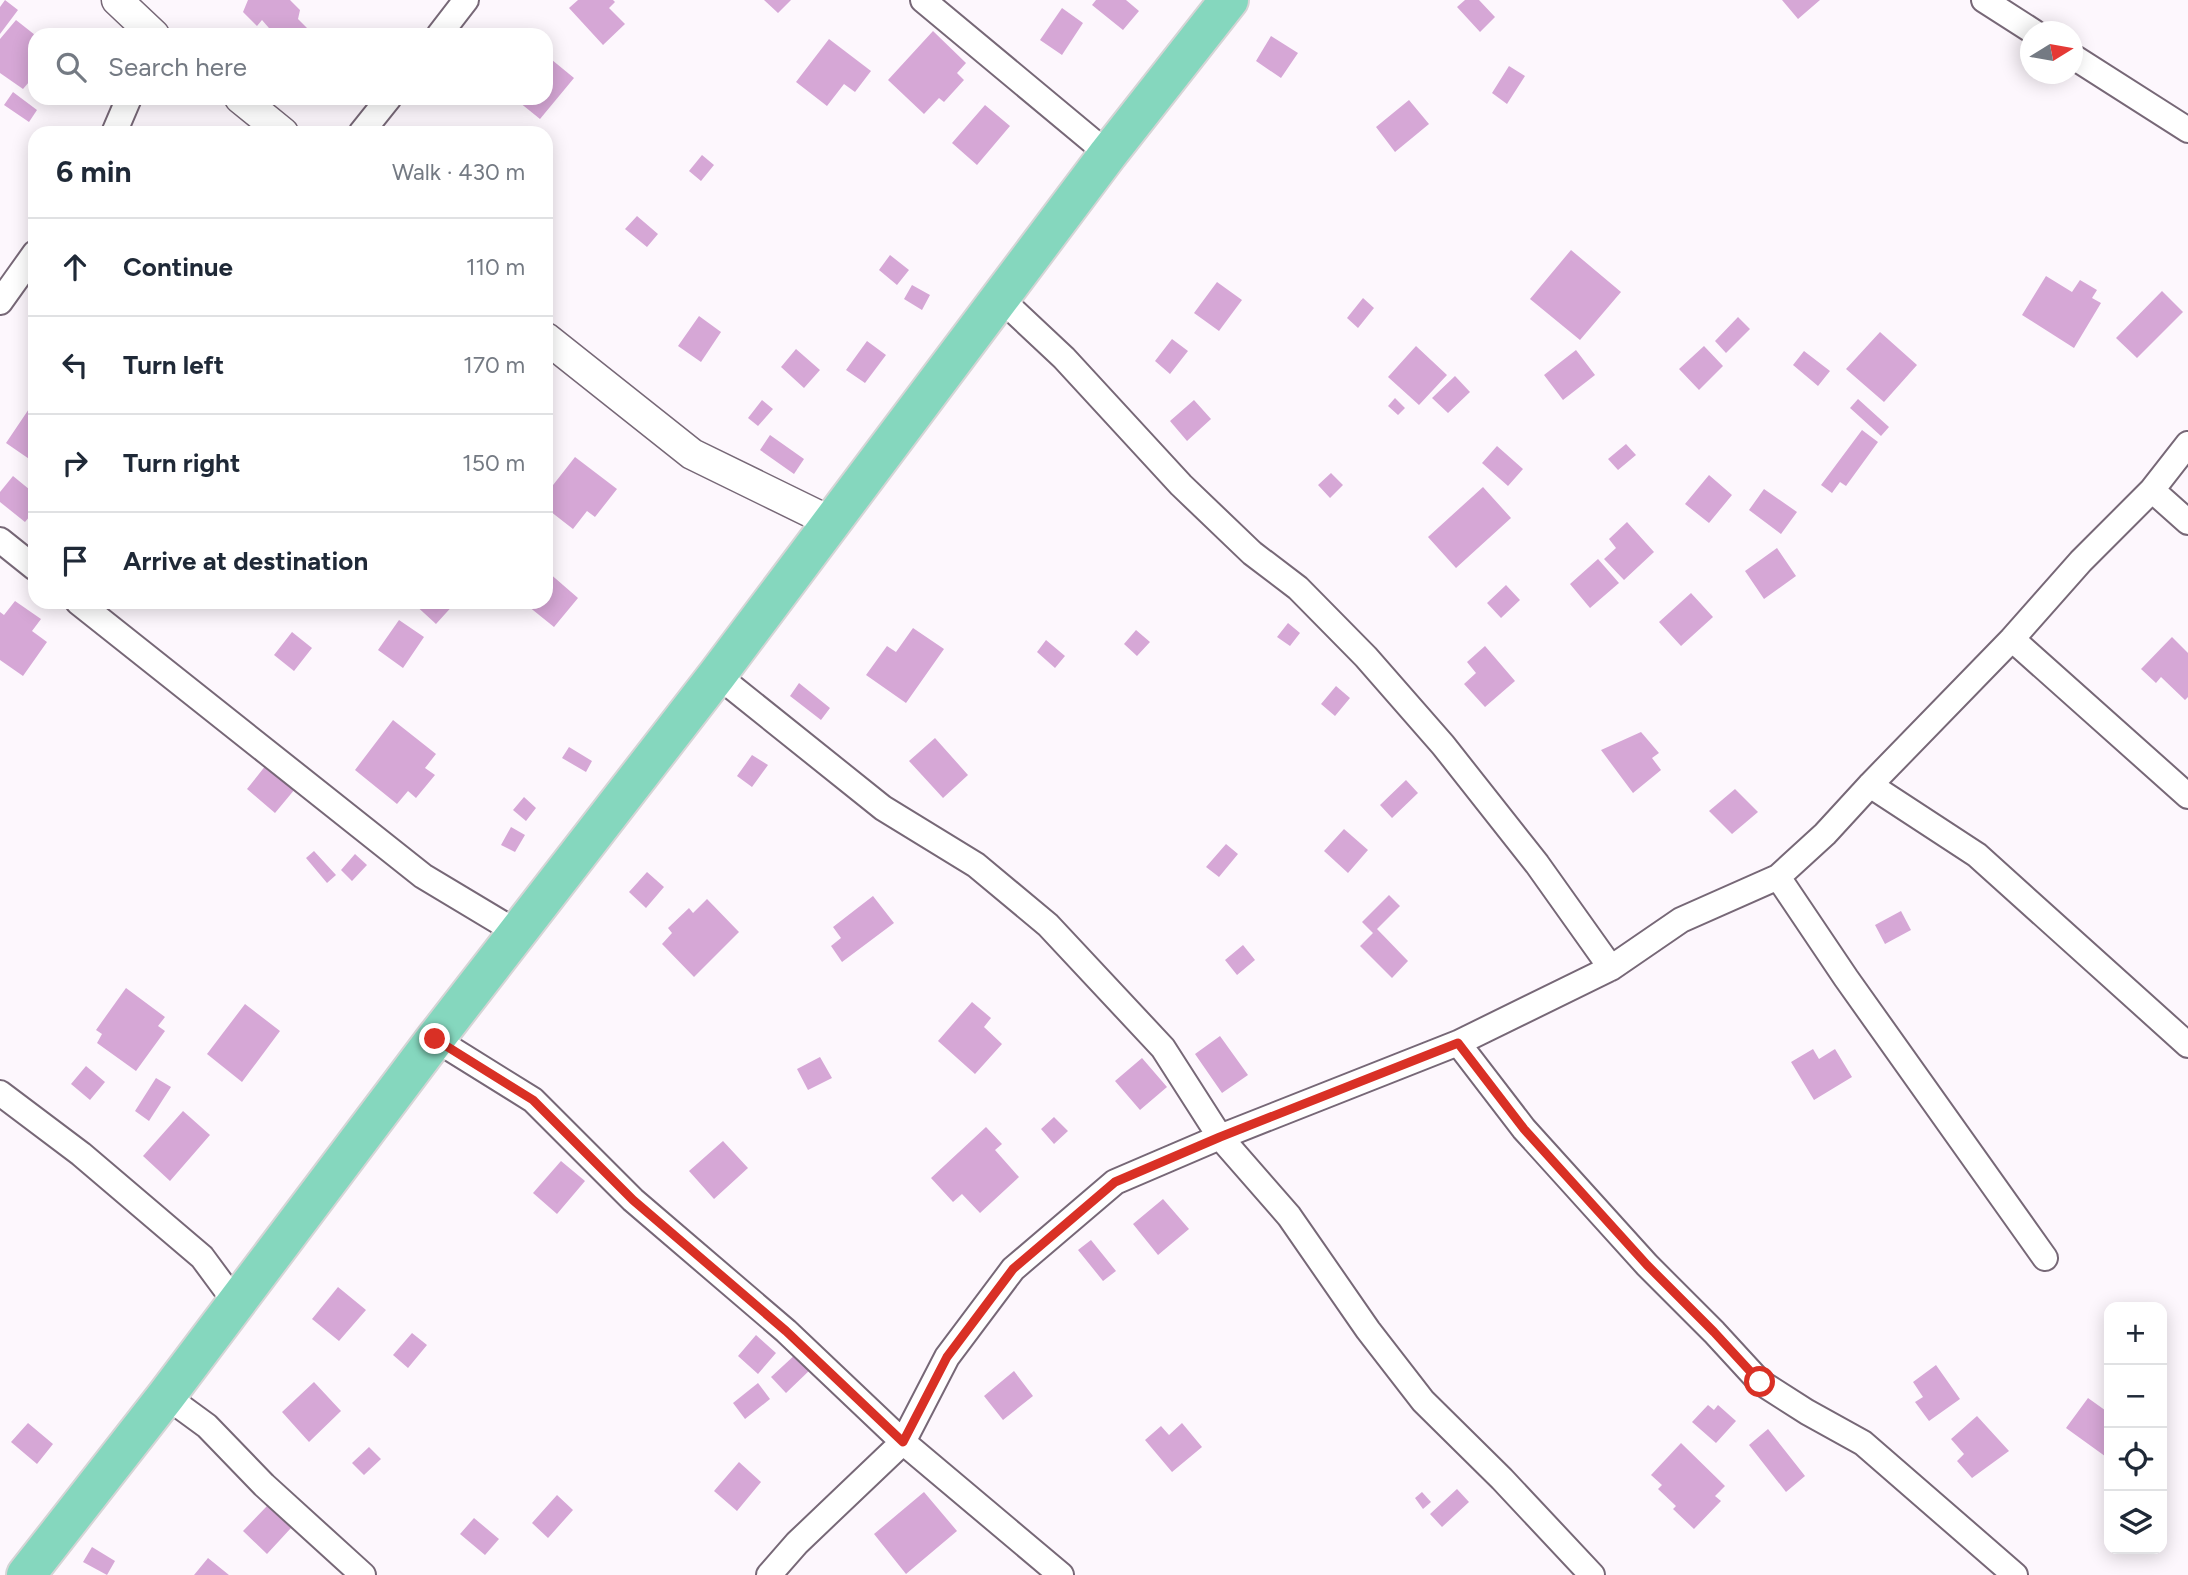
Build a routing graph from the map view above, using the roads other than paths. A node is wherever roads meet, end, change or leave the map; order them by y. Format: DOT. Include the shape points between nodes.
graph roads {
  1 [pos="117,0"];
  2 [pos="467,0"];
  3 [pos="923,0"];
  4 [pos="1229,0"];
  5 [pos="1984,0"];
  6 [pos="2020,23"];
  7 [pos="146,28"];
  8 [pos="445,28"];
  9 [pos="2083,62"];
  10 [pos="126,105"];
  11 [pos="249,105"];
  12 [pos="383,105"];
  13 [pos="117,126"];
  14 [pos="274,126"];
  15 [pos="367,126"];
  16 [pos="2188,130"];
  17 [pos="1108,154"];
  18 [pos="28,263"];
  19 [pos="1001,299"];
  20 [pos="0,302"];
  21 [pos="553,344"];
  22 [pos="2188,444"];
  23 [pos="2152,490"];
  24 [pos="831,522"];
  25 [pos="2188,522"];
  26 [pos="0,540"];
  27 [pos="28,562"];
  28 [pos="87,609"];
  29 [pos="2012,639"];
  30 [pos="717,675"];
  31 [pos="1870,785"];
  32 [pos="2188,796"];
  33 [pos="1778,877"];
  34 [pos="518,933"];
  35 [pos="1611,968"];
  36 [pos="435,1039"];
  37 [pos="1458,1043"];
  38 [pos="2188,1045"];
  39 [pos="0,1093"];
  40 [pos="1220,1137"];
  41 [pos="2045,1258"];
  42 [pos="236,1303"];
  43 [pos="166,1396"];
  44 [pos="903,1442"];
  45 [pos="26,1575"];
  46 [pos="363,1575"];
  47 [pos="768,1575"];
  48 [pos="1061,1575"];
  49 [pos="1592,1575"];
  50 [pos="2015,1575"];
  1 -- 7 [label="street"];
  2 -- 8 [label="street"];
  3 -- 17 [label="street"];
  4 -- 17 [label="main road"];
  5 -- 6 [label="street"];
  9 -- 16 [label="street"];
  10 -- 13 [label="street"];
  11 -- 14 [label="street"];
  12 -- 15 [label="street"];
  17 -- 19 [label="main road"];
  18 -- 20 [label="street"];
  19 -- 24 [label="main road"];
  19 -- 35 [label="street" via="1064,358 1181,485 1298,588 1366,657 1537,864"];
  21 -- 24 [label="street" via="692,454"];
  22 -- 23 [label="street"];
  23 -- 25 [label="street"];
  23 -- 29 [label="street"];
  24 -- 30 [label="main road"];
  26 -- 27 [label="street"];
  28 -- 34 [label="street" via="423,876"];
  29 -- 31 [label="street"];
  29 -- 32 [label="street"];
  30 -- 34 [label="main road"];
  30 -- 40 [label="street" via="883,808 976,866 1048,925 1163,1048"];
  31 -- 33 [label="street"];
  31 -- 38 [label="street" via="1977,855"];
  33 -- 35 [label="street" via="1681,920"];
  33 -- 41 [label="street"];
  34 -- 36 [label="main road"];
  35 -- 37 [label="street"];
  36 -- 42 [label="main road"];
  36 -- 44 [label="street" via="533,1100 633,1200 786,1331"];
  37 -- 40 [label="street"];
  37 -- 50 [label="street" via="1524,1129 1760,1382 1863,1443"];
  39 -- 42 [label="street" via="81,1154 202,1257"];
  40 -- 44 [label="street" via="1115,1182 1013,1269 947,1357"];
  40 -- 49 [label="street" via="1289,1216 1423,1401"];
  42 -- 43 [label="main road"];
  43 -- 45 [label="main road"];
  43 -- 46 [label="street" via="207,1426"];
  44 -- 47 [label="street"];
  44 -- 48 [label="street"];
}
